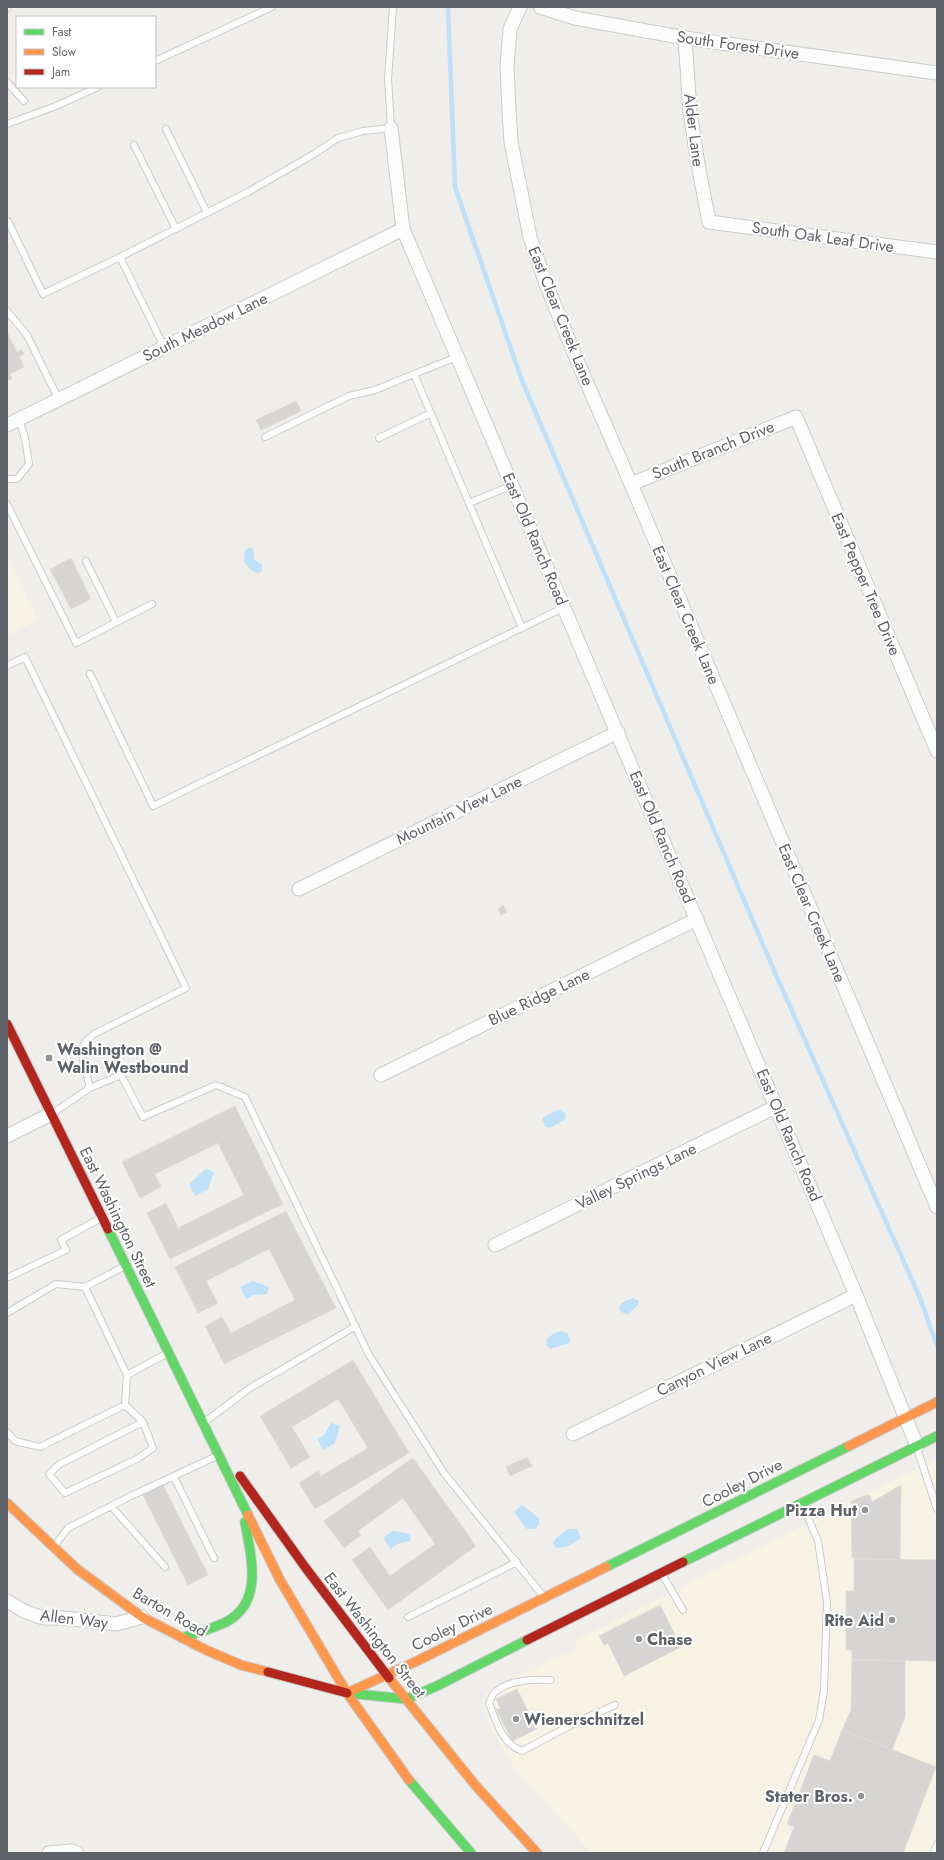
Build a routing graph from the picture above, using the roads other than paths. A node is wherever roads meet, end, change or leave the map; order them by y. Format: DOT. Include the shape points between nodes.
graph roads {
  1 [pos="272,7"];
  2 [pos="392,7"];
  3 [pos="520,7"];
  4 [pos="540,7"];
  5 [pos="685,38"];
  6 [pos="156,61"];
  7 [pos="937,73"];
  8 [pos="7,82"];
  9 [pos="96,88"];
  10 [pos="24,101"];
  11 [pos="7,124"];
  12 [pos="391,128"];
  13 [pos="166,129"];
  14 [pos="134,145"];
  15 [pos="208,212"];
  16 [pos="7,221"];
  17 [pos="709,222"];
  18 [pos="176,229"];
  19 [pos="403,229"];
  20 [pos="937,252"];
  21 [pos="120,257"];
  22 [pos="7,311"];
  23 [pos="164,347"];
  24 [pos="458,357"];
  25 [pos="414,374"];
  26 [pos="59,400"];
  27 [pos="430,413"];
  28 [pos="796,417"];
  29 [pos="13,423"];
  30 [pos="265,437"];
  31 [pos="379,438"];
  32 [pos="7,479"];
  33 [pos="631,484"];
  34 [pos="513,485"];
  35 [pos="7,504"];
  36 [pos="469,504"];
  37 [pos="86,562"];
  38 [pos="152,604"];
  39 [pos="564,607"];
  40 [pos="116,622"];
  41 [pos="522,628"];
  42 [pos="7,666"];
  43 [pos="90,674"];
  44 [pos="618,732"];
  45 [pos="937,751"];
  46 [pos="299,889"];
  47 [pos="697,919"];
  48 [pos="7,1024"];
  49 [pos="381,1075"];
  50 [pos="90,1088"];
  51 [pos="777,1106"];
  52 [pos="52,1114"];
  53 [pos="7,1136"];
  54 [pos="937,1207"];
  55 [pos="102,1217"];
  56 [pos="495,1245"];
  57 [pos="126,1266"];
  58 [pos="9,1277"];
  59 [pos="85,1287"];
  60 [pos="856,1295"];
  61 [pos="7,1313"];
  62 [pos="356,1326"];
  63 [pos="168,1353"];
  64 [pos="127,1374"];
  65 [pos="937,1402"];
  66 [pos="125,1405"];
  67 [pos="906,1417"];
  68 [pos="143,1422"];
  69 [pos="203,1423"];
  70 [pos="7,1432"];
  71 [pos="573,1434"];
  72 [pos="937,1436"];
  73 [pos="917,1446"];
  74 [pos="218,1456"];
  75 [pos="174,1477"];
  76 [pos="800,1499"];
  77 [pos="242,1502"];
  78 [pos="7,1503"];
  79 [pos="112,1506"];
  80 [pos="937,1509"];
  81 [pos="54,1547"];
  82 [pos="214,1558"];
  83 [pos="516,1562"];
  84 [pos="165,1567"];
  85 [pos="660,1570"];
  86 [pos="545,1598"];
  87 [pos="7,1602"];
  88 [pos="683,1610"];
  89 [pos="142,1617"];
  90 [pos="408,1617"];
  91 [pos="182,1638"];
  92 [pos="385,1674"];
  93 [pos="551,1680"];
  94 [pos="347,1693"];
  95 [pos="406,1699"];
  96 [pos="615,1705"];
  97 [pos="937,1844"];
  98 [pos="48,1853"];
  99 [pos="77,1853"];
  100 [pos="471,1853"];
  101 [pos="537,1853"];
  102 [pos="763,1853"];
  103 [pos="934,1853"];
  1 -- 6 [label="lane"];
  2 -- 12 [label="lane" via="388,79"];
  3 -- 33 [label="street, East Clear Creek Lane" via="510,29 508,103 511,142 530,237 546,284"];
  4 -- 5 [label="street, South Forest Drive" via="575,18"];
  5 -- 7 [label="street, South Forest Drive"];
  5 -- 17 [label="street, Alder Lane" via="690,112"];
  8 -- 10 [label="lane"];
  9 -- 11 [label="lane"];
  12 -- 15 [label="lane" via="363,131 338,138 314,154"];
  12 -- 19 [label="street, East Old Ranch Road"];
  13 -- 15 [label="lane"];
  14 -- 18 [label="lane"];
  15 -- 18 [label="lane"];
  16 -- 21 [label="lane" via="43,294"];
  17 -- 20 [label="street, South Oak Leaf Drive"];
  18 -- 21 [label="lane"];
  19 -- 23 [label="street, South Meadow Lane"];
  19 -- 24 [label="street, East Old Ranch Road"];
  21 -- 23 [label="lane"];
  22 -- 26 [label="lane" via="27,335"];
  23 -- 26 [label="street, South Meadow Lane"];
  24 -- 25 [label="lane"];
  24 -- 34 [label="street, East Old Ranch Road"];
  25 -- 27 [label="lane"];
  25 -- 30 [label="lane" via="375,390 349,396"];
  26 -- 29 [label="street, South Meadow Lane"];
  27 -- 31 [label="lane"];
  27 -- 36 [label="lane"];
  28 -- 33 [label="street, South Branch Drive"];
  28 -- 45 [label="street, East Pepper Tree Drive"];
  29 -- 32 [label="lane" via="25,438 29,464 17,479"];
  33 -- 54 [label="street, East Clear Creek Lane"];
  34 -- 36 [label="lane"];
  34 -- 39 [label="street, East Old Ranch Road"];
  35 -- 40 [label="lane" via="76,643"];
  36 -- 41 [label="lane"];
  37 -- 40 [label="lane"];
  38 -- 40 [label="lane"];
  39 -- 41 [label="lane"];
  39 -- 44 [label="street, East Old Ranch Road"];
  41 -- 43 [label="lane" via="153,806"];
  42 -- 50 [label="lane" via="25,657 186,988 94,1034 86,1041 81,1051"];
  44 -- 46 [label="street, Mountain View Lane"];
  44 -- 47 [label="street, East Old Ranch Road"];
  47 -- 49 [label="street, Blue Ridge Lane"];
  47 -- 51 [label="street, East Old Ranch Road"];
  48 -- 52 [label="main road, East Washington Street"];
  50 -- 52 [label="lane"];
  50 -- 62 [label="lane" via="121,1075 143,1116 216,1085 245,1098"];
  51 -- 56 [label="street, Valley Springs Lane"];
  51 -- 60 [label="street, East Old Ranch Road"];
  52 -- 53 [label="street"];
  52 -- 55 [label="main road, East Washington Street"];
  55 -- 57 [label="main road, East Washington Street"];
  55 -- 58 [label="lane" via="61,1240 66,1250"];
  57 -- 59 [label="lane"];
  57 -- 63 [label="main road, East Washington Street"];
  59 -- 61 [label="lane" via="56,1284"];
  59 -- 64 [label="lane"];
  60 -- 67 [label="street, East Old Ranch Road"];
  60 -- 71 [label="street, Canyon View Lane"];
  62 -- 69 [label="lane" via="250,1388"];
  62 -- 83 [label="lane" via="370,1355 444,1473"];
  63 -- 64 [label="lane"];
  63 -- 69 [label="main road, East Washington Street"];
  64 -- 66 [label="lane"];
  65 -- 67 [label="main road, Cooley Drive"];
  66 -- 68 [label="lane"];
  66 -- 70 [label="lane" via="40,1447 15,1441"];
  67 -- 73 [label="street, East Old Ranch Road"];
  67 -- 86 [label="main road, Cooley Drive" via="650,1550"];
  68 -- 68 [label="lane" via="153,1448 137,1460 65,1494 49,1474 60,1464"];
  69 -- 74 [label="main road, East Washington Street"];
  69 -- 92 [label="main road, East Washington Street" via="304,1568"];
  72 -- 73 [label="main road"];
  73 -- 76 [label="main road"];
  73 -- 80 [label="lane"];
  74 -- 75 [label="lane"];
  74 -- 77 [label="main road, East Washington Street"];
  75 -- 79 [label="lane"];
  75 -- 82 [label="lane"];
  76 -- 85 [label="main road"];
  76 -- 102 [label="lane" via="818,1541 827,1602 824,1691 819,1720"];
  77 -- 91 [label="main road" via="253,1570 248,1602 231,1619"];
  77 -- 94 [label="main road, East Washington Street" via="280,1580"];
  78 -- 81 [label="main road, Barton Road"];
  79 -- 81 [label="lane" via="68,1528"];
  79 -- 84 [label="lane"];
  81 -- 89 [label="main road, Barton Road" via="77,1569"];
  83 -- 86 [label="lane"];
  83 -- 90 [label="lane"];
  85 -- 88 [label="lane"];
  85 -- 95 [label="main road" via="437,1686"];
  86 -- 92 [label="main road, Cooley Drive"];
  87 -- 89 [label="street, Allen Way" via="43,1618 116,1624"];
  89 -- 91 [label="main road, Barton Road"];
  91 -- 94 [label="main road, Barton Road" via="241,1665"];
  92 -- 94 [label="main road, Cooley Drive"];
  92 -- 95 [label="main road, East Washington Street"];
  93 -- 96 [label="lane" via="531,1679 515,1682 494,1692 489,1703 499,1729 514,1748 522,1751"];
  94 -- 95 [label="main road"];
  94 -- 100 [label="main road, East Washington Street" via="404,1774"];
  95 -- 101 [label="main road, East Washington Street" via="490,1802"];
  97 -- 103 [label="lane"];
  98 -- 99 [label="street"];
}
